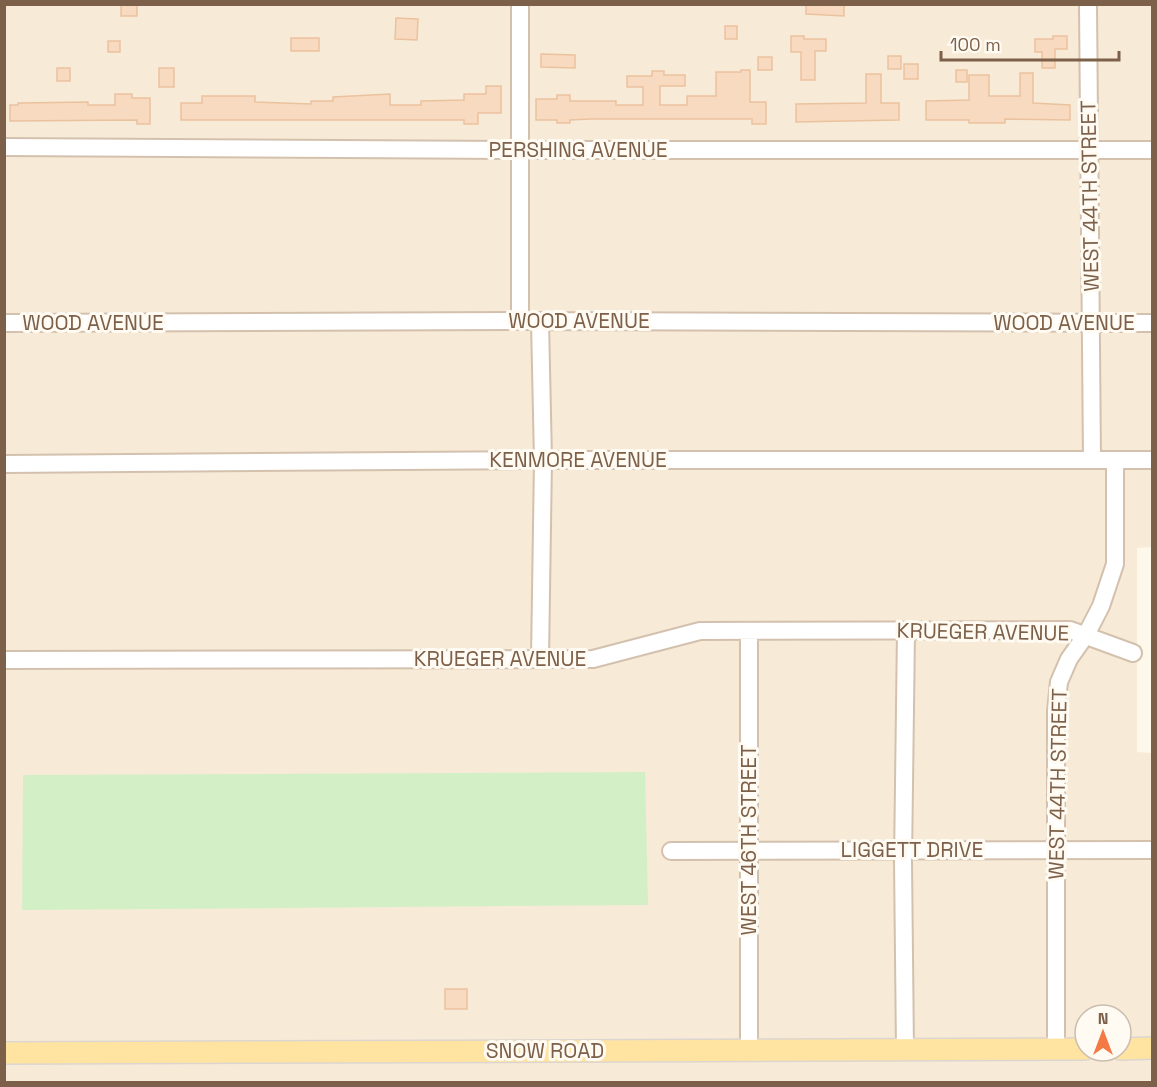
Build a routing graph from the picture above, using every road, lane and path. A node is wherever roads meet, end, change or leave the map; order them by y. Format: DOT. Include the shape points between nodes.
graph roads {
  1 [pos="520,4"];
  2 [pos="1088,4"];
  3 [pos="4,147"];
  4 [pos="520,150"];
  5 [pos="1088,150"];
  6 [pos="1152,150"];
  7 [pos="520,321"];
  8 [pos="540,321"];
  9 [pos="4,323"];
  10 [pos="1092,323"];
  11 [pos="1152,323"];
  12 [pos="543,460"];
  13 [pos="1092,460"];
  14 [pos="1115,460"];
  15 [pos="1152,460"];
  16 [pos="4,464"];
  17 [pos="749,631"];
  18 [pos="906,631"];
  19 [pos="1086,635"];
  20 [pos="1133,653"];
  21 [pos="540,659"];
  22 [pos="4,660"];
  23 [pos="1056,849"];
  24 [pos="749,850"];
  25 [pos="1152,850"];
  26 [pos="671,851"];
  27 [pos="903,851"];
  28 [pos="1133,1048"];
  29 [pos="1152,1048"];
  30 [pos="1073,1049"];
  31 [pos="749,1050"];
  32 [pos="905,1050"];
  33 [pos="1056,1050"];
  34 [pos="4,1053"];
  1 -- 4 [label="street"];
  2 -- 5 [label="street, WEST 44TH STREET"];
  3 -- 4 [label="street, PERSHING AVENUE"];
  4 -- 5 [label="street, PERSHING AVENUE"];
  4 -- 7 [label="street"];
  5 -- 6 [label="street, PERSHING AVENUE"];
  5 -- 10 [label="street, WEST 44TH STREET"];
  7 -- 8 [label="street, WOOD AVENUE"];
  7 -- 9 [label="street, WOOD AVENUE"];
  8 -- 10 [label="street, WOOD AVENUE"];
  8 -- 12 [label="street"];
  10 -- 11 [label="street, WOOD AVENUE"];
  10 -- 13 [label="street, WEST 44TH STREET"];
  12 -- 13 [label="street, KENMORE AVENUE"];
  12 -- 16 [label="street, KENMORE AVENUE"];
  12 -- 21 [label="street"];
  13 -- 14 [label="street, KENMORE AVENUE"];
  14 -- 15 [label="street, KENMORE AVENUE"];
  14 -- 19 [label="street, WEST 44TH STREET" via="1115,564"];
  17 -- 18 [label="street, KRUEGER AVENUE"];
  17 -- 21 [label="street, KRUEGER AVENUE" via="700,631 593,659"];
  17 -- 24 [label="street, WEST 46TH STREET"];
  18 -- 19 [label="street, KRUEGER AVENUE" via="1070,630"];
  18 -- 27 [label="street"];
  19 -- 20 [label="street, KRUEGER AVENUE"];
  19 -- 23 [label="street, WEST 44TH STREET" via="1069,658 1059,682"];
  21 -- 22 [label="street, KRUEGER AVENUE"];
  23 -- 25 [label="street, LIGGETT DRIVE"];
  23 -- 27 [label="street, LIGGETT DRIVE"];
  23 -- 33 [label="street, WEST 44TH STREET"];
  24 -- 26 [label="street, LIGGETT DRIVE"];
  24 -- 27 [label="street, LIGGETT DRIVE"];
  24 -- 31 [label="street, WEST 46TH STREET"];
  27 -- 32 [label="street"];
  28 -- 29 [label="main road"];
  30 -- 33 [label="main road, SNOW ROAD"];
  31 -- 32 [label="main road, SNOW ROAD"];
  31 -- 34 [label="main road, SNOW ROAD"];
  32 -- 33 [label="main road, SNOW ROAD"];
}
